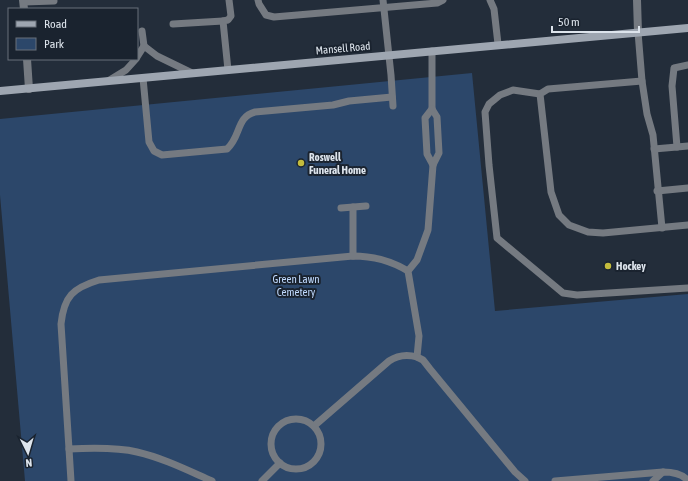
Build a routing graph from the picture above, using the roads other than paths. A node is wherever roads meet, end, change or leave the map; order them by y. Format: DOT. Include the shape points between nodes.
graph roads {
  1 [pos="229,0"];
  2 [pos="258,0"];
  3 [pos="442,0"];
  4 [pos="490,0"];
  5 [pos="637,0"];
  6 [pos="54,1"];
  7 [pos="24,4"];
  8 [pos="383,4"];
  9 [pos="223,21"];
  10 [pos="173,24"];
  11 [pos="688,29"];
  12 [pos="142,31"];
  13 [pos="638,32"];
  14 [pos="498,44"];
  15 [pos="143,48"];
  16 [pos="432,51"];
  17 [pos="138,55"];
  18 [pos="389,55"];
  19 [pos="27,60"];
  20 [pos="134,60"];
  21 [pos="688,65"];
  22 [pos="228,70"];
  23 [pos="192,73"];
  24 [pos="144,78"];
  25 [pos="107,81"];
  26 [pos="642,81"];
  27 [pos="30,89"];
  28 [pos="2,92"];
  29 [pos="540,94"];
  30 [pos="392,98"];
  31 [pos="393,106"];
  32 [pos="432,109"];
  33 [pos="688,146"];
  34 [pos="678,147"];
  35 [pos="654,150"];
  36 [pos="433,165"];
  37 [pos="688,188"];
  38 [pos="658,191"];
  39 [pos="366,206"];
  40 [pos="353,207"];
  41 [pos="341,208"];
  42 [pos="688,225"];
  43 [pos="662,228"];
  44 [pos="353,256"];
  45 [pos="408,271"];
  46 [pos="688,288"];
  47 [pos="417,357"];
  48 [pos="314,426"];
  49 [pos="69,449"];
  50 [pos="280,463"];
  51 [pos="663,472"];
  52 [pos="71,481"];
  53 [pos="212,481"];
  54 [pos="262,481"];
  55 [pos="525,481"];
  56 [pos="555,481"];
  57 [pos="653,481"];
  58 [pos="688,481"];
  1 -- 9 [label="lane" via="231,16"];
  2 -- 8 [label="lane" via="266,15 274,17"];
  3 -- 8 [label="lane" via="437,3"];
  4 -- 14 [label="lane" via="494,9"];
  5 -- 13 [label="street"];
  6 -- 7 [label="lane"];
  8 -- 18 [label="lane"];
  9 -- 10 [label="lane"];
  9 -- 22 [label="lane"];
  11 -- 13 [label="main road, Mansell Road"];
  12 -- 15 [label="lane"];
  13 -- 14 [label="main road, Mansell Road"];
  13 -- 26 [label="lane"];
  14 -- 16 [label="main road, Mansell Road"];
  15 -- 17 [label="lane"];
  15 -- 23 [label="lane"];
  16 -- 18 [label="main road, Mansell Road"];
  16 -- 32 [label="lane"];
  18 -- 22 [label="main road, Mansell Road"];
  18 -- 30 [label="lane"];
  19 -- 27 [label="street"];
  20 -- 25 [label="lane" via="126,70"];
  21 -- 34 [label="lane" via="674,68 672,86"];
  22 -- 23 [label="main road, Mansell Road"];
  23 -- 24 [label="main road, Mansell Road"];
  24 -- 25 [label="main road, Mansell Road"];
  24 -- 30 [label="lane" via="149,142 154,151 162,155 227,149 233,144 244,118 255,112"];
  25 -- 27 [label="main road, Mansell Road"];
  26 -- 29 [label="lane" via="548,89"];
  26 -- 35 [label="lane"];
  27 -- 28 [label="main road, Mansell Road"];
  29 -- 43 [label="lane" via="551,192 559,216 569,225 588,232"];
  29 -- 46 [label="lane" via="513,90 500,95 489,104 485,112 498,238 562,293 577,296"];
  30 -- 31 [label="lane"];
  32 -- 36 [label="lane" via="437,117 439,153"];
  32 -- 36 [label="lane" via="425,118 427,154"];
  33 -- 34 [label="lane"];
  34 -- 35 [label="lane"];
  35 -- 38 [label="lane"];
  36 -- 45 [label="lane" via="428,230 417,260"];
  37 -- 38 [label="lane"];
  38 -- 43 [label="lane"];
  39 -- 40 [label="lane"];
  40 -- 41 [label="lane"];
  40 -- 44 [label="lane"];
  42 -- 43 [label="lane"];
  44 -- 45 [label="lane" via="379,258"];
  44 -- 49 [label="lane" via="98,280 83,285 66,301 62,312"];
  45 -- 47 [label="lane" via="419,336"];
  47 -- 48 [label="lane" via="405,355 389,361"];
  47 -- 55 [label="lane"];
  48 -- 50 [label="lane" via="319,432 322,445 317,459 306,468 300,469 292,469"];
  48 -- 50 [label="lane" via="302,419 280,424 272,436 271,444 275,458"];
  49 -- 52 [label="lane"];
  49 -- 53 [label="lane" via="135,451 166,460"];
  50 -- 54 [label="lane"];
  51 -- 56 [label="lane"];
  51 -- 57 [label="lane"];
  51 -- 58 [label="lane" via="678,474"];
}
